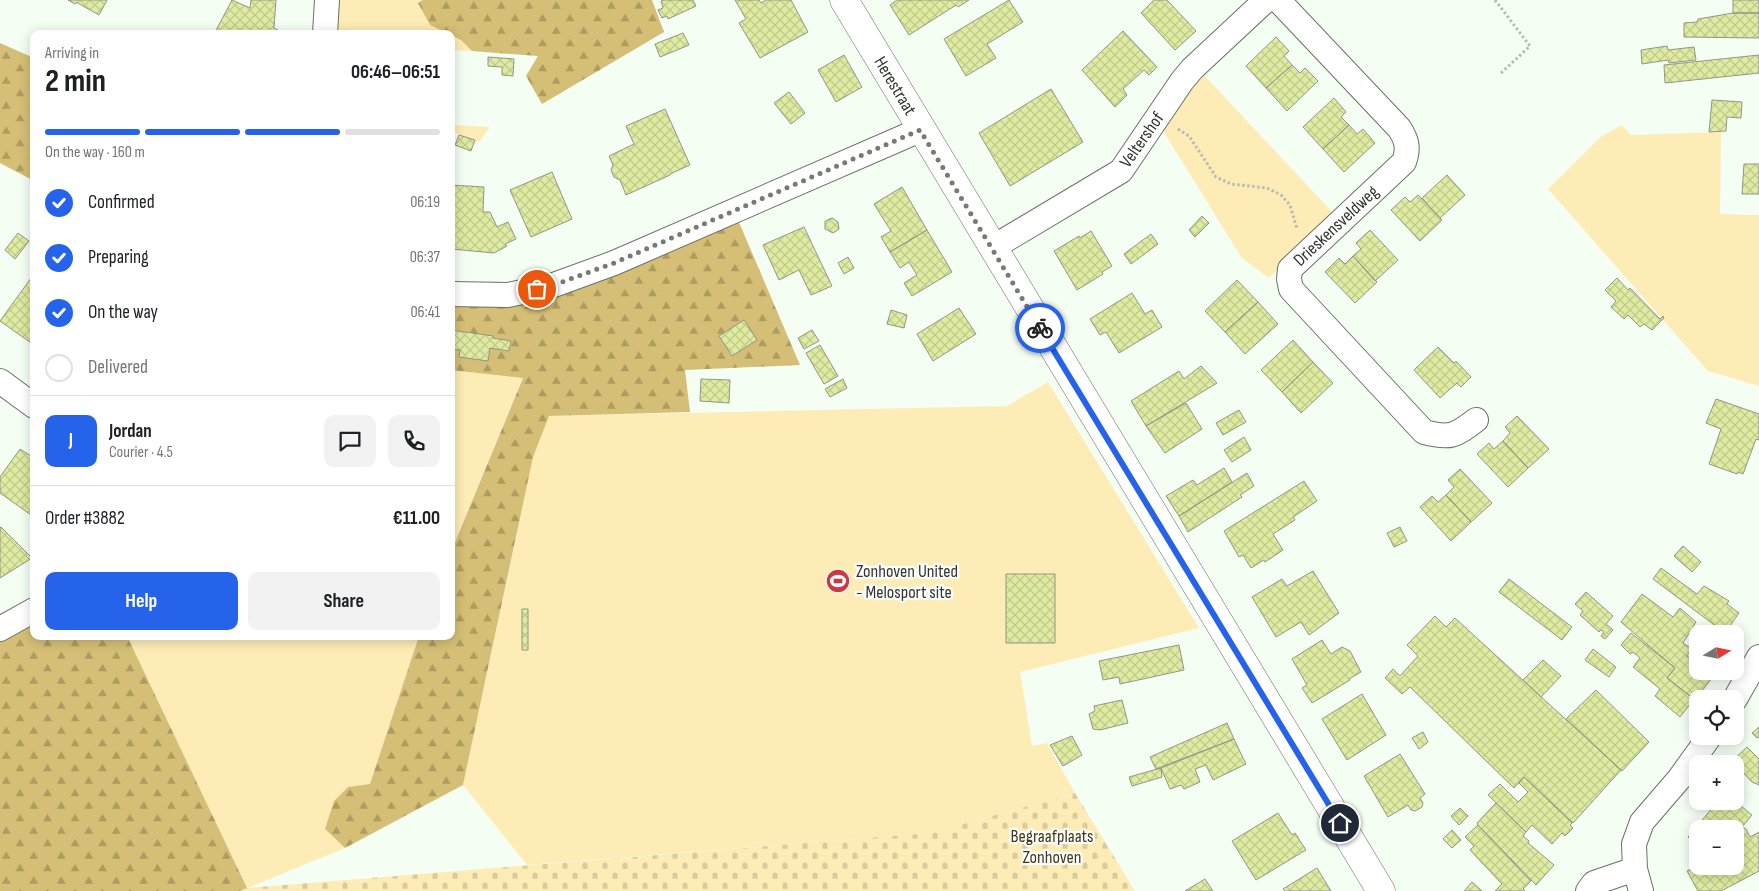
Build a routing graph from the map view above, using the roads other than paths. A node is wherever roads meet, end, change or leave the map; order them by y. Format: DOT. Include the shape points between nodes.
graph roads {
  1 [pos="327,0"];
  2 [pos="844,0"];
  3 [pos="1266,0"];
  4 [pos="1278,0"];
  5 [pos="325,30"];
  6 [pos="920,130"];
  7 [pos="992,248"];
  8 [pos="455,294"];
  9 [pos="0,381"];
  10 [pos="30,403"];
  11 [pos="1476,420"];
  12 [pos="30,612"];
  13 [pos="0,629"];
  14 [pos="1759,657"];
  15 [pos="1740,690"];
  16 [pos="1704,745"];
  17 [pos="1638,880"];
  18 [pos="1381,891"];
  19 [pos="1588,891"];
  1 -- 5 [label="street"];
  2 -- 6 [label="street, Herestraat"];
  3 -- 7 [label="street, Veltershof" via="1192,69 1121,171"];
  4 -- 11 [label="street, Drieskensveldweg" via="1399,128 1407,144 1404,162 1290,269 1291,288 1424,432 1440,436 1458,434"];
  6 -- 7 [label="street, Herestraat"];
  6 -- 8 [label="street" via="614,263 551,286 508,296"];
  7 -- 18 [label="street, Herestraat"];
  9 -- 10 [label="street"];
  12 -- 13 [label="street"];
  14 -- 15 [label="street"];
  16 -- 17 [label="street" via="1642,822 1634,844"];
  17 -- 19 [label="street" via="1594,883"];
}
